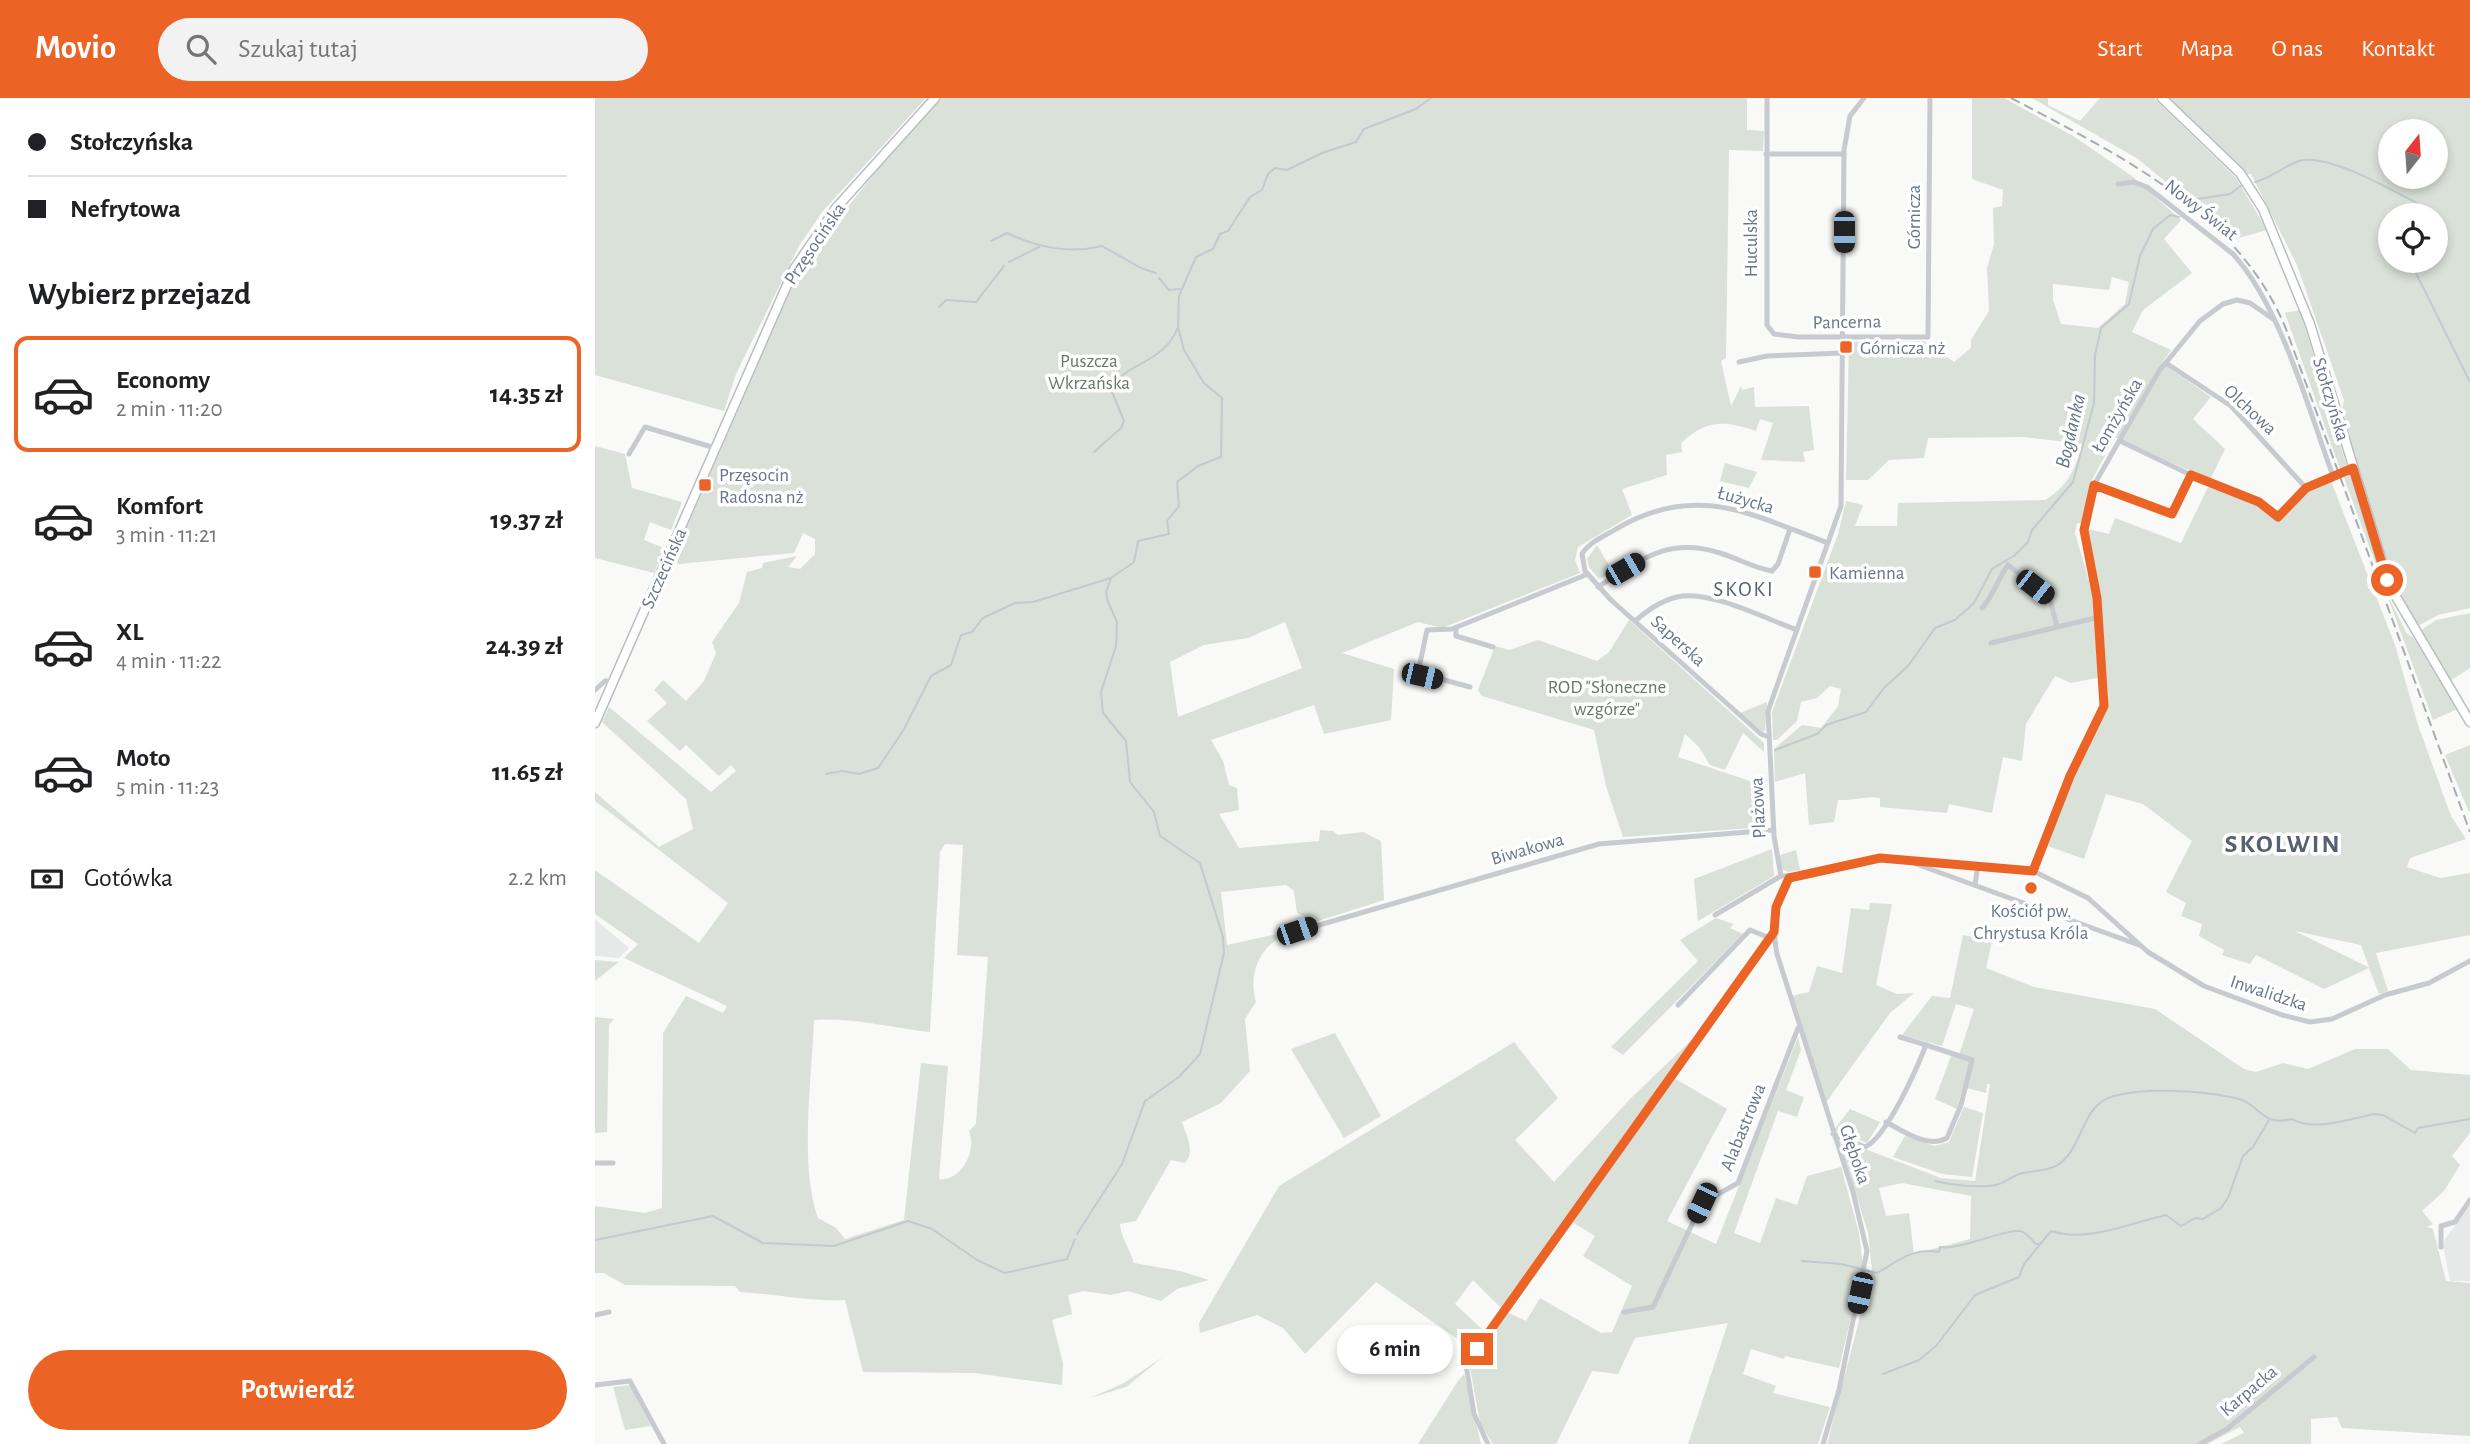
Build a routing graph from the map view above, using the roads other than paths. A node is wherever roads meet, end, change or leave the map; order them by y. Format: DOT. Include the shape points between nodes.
graph roads {
  1 [pos="935,98"];
  2 [pos="1767,98"];
  3 [pos="1864,98"];
  4 [pos="1930,98"];
  5 [pos="2162,98"];
  6 [pos="1766,154"];
  7 [pos="1844,154"];
  8 [pos="2118,184"];
  9 [pos="2262,297"];
  10 [pos="2250,303"];
  11 [pos="2273,319"];
  12 [pos="1769,331"];
  13 [pos="1843,337"];
  14 [pos="1928,337"];
  15 [pos="1843,353"];
  16 [pos="1739,362"];
  17 [pos="2166,363"];
  18 [pos="730,412"];
  19 [pos="2120,440"];
  20 [pos="715,448"];
  21 [pos="629,454"];
  22 [pos="2353,468"];
  23 [pos="2191,475"];
  24 [pos="2333,476"];
  25 [pos="2094,485"];
  26 [pos="2306,488"];
  27 [pos="1790,529"];
  28 [pos="1828,543"];
  29 [pos="1582,554"];
  30 [pos="1588,574"];
  31 [pos="1598,587"];
  32 [pos="1982,608"];
  33 [pos="2099,617"];
  34 [pos="1635,621"];
  35 [pos="2057,627"];
  36 [pos="1456,628"];
  37 [pos="1797,630"];
  38 [pos="1991,643"];
  39 [pos="1493,647"];
  40 [pos="613,681"];
  41 [pos="1470,687"];
  42 [pos="595,690"];
  43 [pos="2470,722"];
  44 [pos="595,723"];
  45 [pos="1769,737"];
  46 [pos="1773,830"];
  47 [pos="1898,859"];
  48 [pos="1930,862"];
  49 [pos="1978,865"];
  50 [pos="1929,869"];
  51 [pos="2033,871"];
  52 [pos="1781,876"];
  53 [pos="1789,878"];
  54 [pos="1975,885"];
  55 [pos="1715,915"];
  56 [pos="2120,925"];
  57 [pos="1295,932"];
  58 [pos="1772,935"];
  59 [pos="2113,935"];
  60 [pos="2143,948"];
  61 [pos="2470,961"];
  62 [pos="1678,1004"];
  63 [pos="1798,1028"];
  64 [pos="1900,1037"];
  65 [pos="1926,1045"];
  66 [pos="1886,1122"];
  67 [pos="1833,1134"];
  68 [pos="595,1163"];
  69 [pos="613,1163"];
  70 [pos="2470,1200"];
  71 [pos="2441,1247"];
  72 [pos="609,1312"];
  73 [pos="1624,1312"];
  74 [pos="595,1315"];
  75 [pos="2313,1357"];
  76 [pos="595,1385"];
  77 [pos="664,1444"];
  78 [pos="1488,1444"];
  79 [pos="1823,1444"];
  80 [pos="2200,1444"];
  1 -- 18 [label="street, Przęsocińska" via="840,202 806,249"];
  2 -- 6 [label="street, Huculska"];
  3 -- 7 [label="street" via="1850,116"];
  4 -- 14 [label="street, Górnicza"];
  5 -- 22 [label="street, Stołczyńska" via="2240,173 2263,209 2301,298"];
  6 -- 7 [label="street"];
  6 -- 12 [label="street, Huculska"];
  7 -- 13 [label="street"];
  8 -- 9 [label="street, Nowy Świat" via="2134,182 2147,187 2215,240 2237,258"];
  9 -- 10 [label="street, Łomżyńska"];
  9 -- 11 [label="street, Nowy Świat"];
  10 -- 11 [label="street"];
  10 -- 17 [label="street, Łomżyńska" via="2229,301 2215,309"];
  11 -- 24 [label="street, Nowy Świat"];
  12 -- 13 [label="street, Pancerna" via="1784,337"];
  13 -- 14 [label="street, Pancerna"];
  13 -- 15 [label="street"];
  15 -- 16 [label="street, Pancerna" via="1767,356"];
  15 -- 28 [label="street" via="1841,504"];
  17 -- 19 [label="street, Łomżyńska"];
  17 -- 26 [label="street, Olchowa" via="2231,406"];
  18 -- 20 [label="street, Szczecińska"];
  19 -- 23 [label="street"];
  19 -- 25 [label="street, Łomżyńska"];
  20 -- 21 [label="street" via="645,427"];
  20 -- 40 [label="street, Szczecińska"];
  22 -- 24 [label="street"];
  22 -- 43 [label="street, Stołczyńska" via="2389,586"];
  23 -- 25 [label="street" via="2172,514"];
  23 -- 26 [label="street" via="2259,502 2278,517"];
  24 -- 26 [label="street"];
  25 -- 33 [label="street, Łomżyńska" via="2084,530"];
  27 -- 28 [label="street, Łużycka"];
  27 -- 29 [label="street, Łużycka" via="1715,505 1679,505 1633,520"];
  27 -- 31 [label="street" via="1772,571 1709,550 1680,546 1655,552"];
  28 -- 37 [label="street"];
  29 -- 30 [label="street, Saperska"];
  30 -- 31 [label="street, Saperska"];
  30 -- 36 [label="street"];
  31 -- 34 [label="street, Saperska"];
  32 -- 35 [label="street" via="2008,565 2050,599"];
  33 -- 35 [label="street"];
  33 -- 51 [label="street, Łomżyńska" via="2104,706 2070,776"];
  34 -- 37 [label="street" via="1658,604 1694,595"];
  34 -- 45 [label="street, Saperska"];
  35 -- 38 [label="street"];
  36 -- 39 [label="street" via="1456,636"];
  36 -- 41 [label="street" via="1427,630 1418,673"];
  37 -- 45 [label="street" via="1769,708"];
  40 -- 42 [label="street" via="605,681"];
  40 -- 44 [label="street, Szczecińska"];
  45 -- 46 [label="street, Plażowa"];
  46 -- 52 [label="street, Plażowa"];
  46 -- 57 [label="street, Biwakowa" via="1599,844"];
  47 -- 48 [label="street, Inwalidzka"];
  47 -- 50 [label="street, Inwalidzka"];
  47 -- 53 [label="street, Inwalidzka" via="1866,860"];
  48 -- 49 [label="street, Inwalidzka"];
  48 -- 50 [label="street"];
  49 -- 51 [label="street, Inwalidzka"];
  49 -- 54 [label="street"];
  50 -- 54 [label="street, Inwalidzka"];
  51 -- 56 [label="street, Inwalidzka" via="2078,891"];
  52 -- 53 [label="street, Inwalidzka"];
  52 -- 55 [label="street"];
  53 -- 58 [label="street, Głęboka" via="1776,907"];
  54 -- 59 [label="street, Inwalidzka"];
  56 -- 59 [label="street"];
  56 -- 60 [label="street, Inwalidzka"];
  58 -- 62 [label="street" via="1750,930"];
  58 -- 63 [label="street, Głęboka"];
  58 -- 78 [label="street" via="1466,1365 1474,1414"];
  59 -- 60 [label="street, Inwalidzka"];
  60 -- 61 [label="street, Inwalidzka" via="2209,988 2286,1017 2313,1022 2428,983"];
  63 -- 67 [label="street, Głęboka"];
  63 -- 73 [label="street, Alabastrowa" via="1738,1183 1702,1203 1653,1307"];
  64 -- 65 [label="street"];
  65 -- 66 [label="street" via="1910,1086"];
  65 -- 66 [label="street" via="1972,1060 1947,1138 1937,1142 1924,1139"];
  66 -- 67 [label="street" via="1865,1147"];
  67 -- 79 [label="street, Głęboka" via="1867,1251 1839,1390"];
  68 -- 69 [label="street"];
  70 -- 71 [label="street" via="2455,1222 2441,1226"];
  72 -- 74 [label="street"];
  75 -- 80 [label="street, Karpacka" via="2227,1429"];
  76 -- 77 [label="street" via="630,1381"];
}
